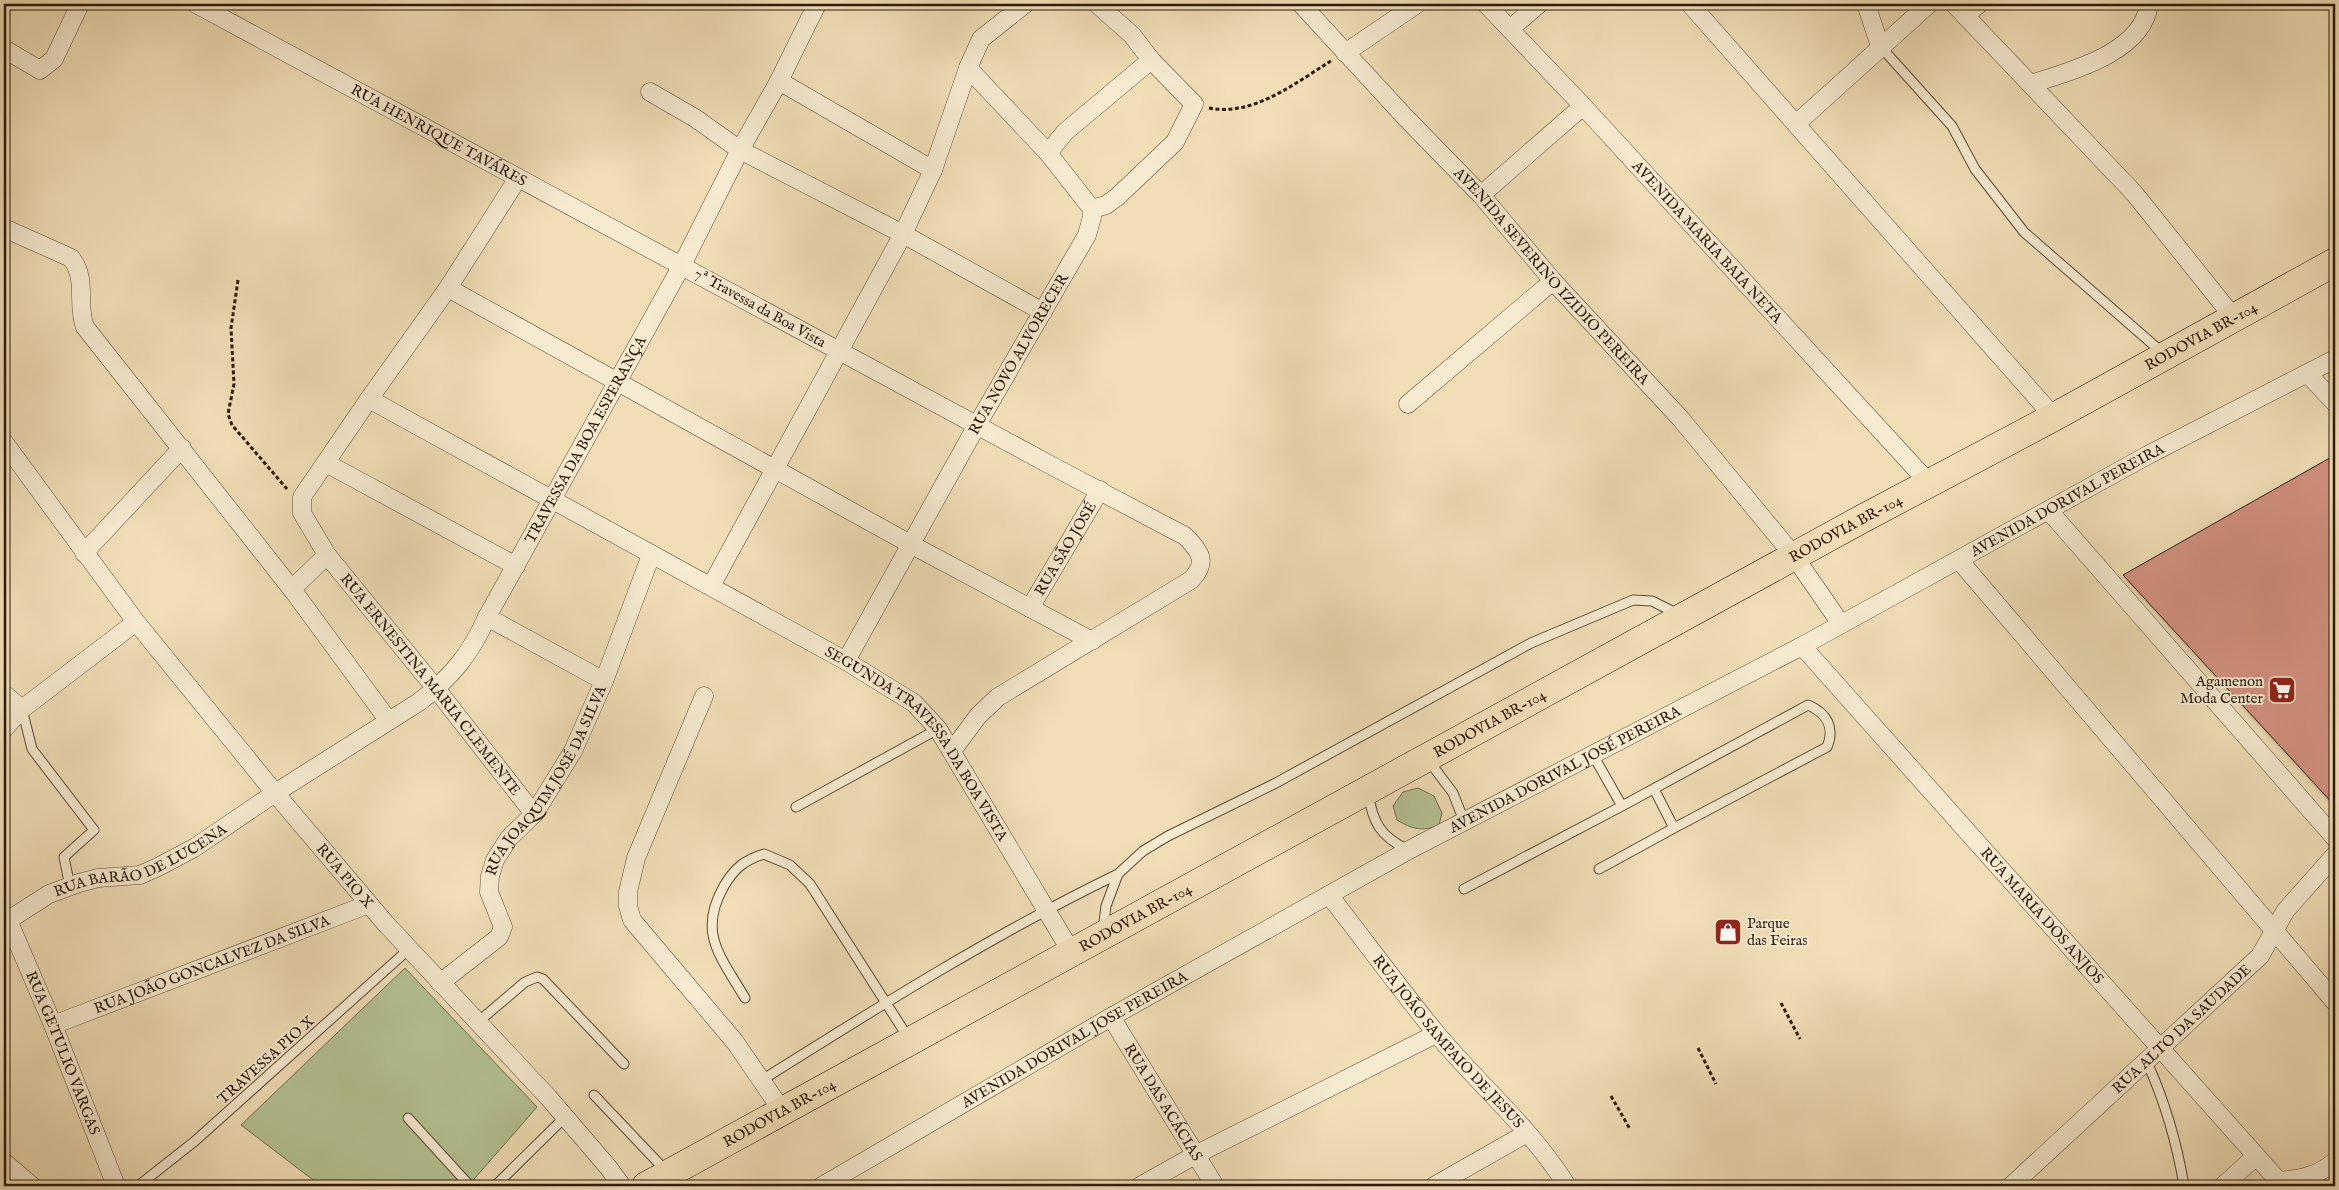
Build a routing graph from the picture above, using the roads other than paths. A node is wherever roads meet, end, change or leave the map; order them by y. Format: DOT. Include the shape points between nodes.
graph roads {
  1 [pos="80,4"];
  2 [pos="196,4"];
  3 [pos="1025,4"];
  4 [pos="1097,4"];
  5 [pos="1302,4"];
  6 [pos="1417,4"];
  7 [pos="1486,4"];
  8 [pos="1539,4"];
  9 [pos="1690,4"];
  10 [pos="1866,4"];
  11 [pos="1929,4"];
  12 [pos="1980,4"];
  13 [pos="2149,4"];
  14 [pos="811,6"];
  15 [pos="1960,10"];
  16 [pos="1510,29"];
  17 [pos="1880,46"];
  18 [pos="4,49"];
  19 [pos="1345,53"];
  20 [pos="1150,60"];
  21 [pos="968,68"];
  22 [pos="779,81"];
  23 [pos="2031,84"];
  24 [pos="650,92"];
  25 [pos="1583,106"];
  26 [pos="1796,124"];
  27 [pos="740,150"];
  28 [pos="1048,153"];
  29 [pos="933,170"];
  30 [pos="518,178"];
  31 [pos="1481,195"];
  32 [pos="1092,209"];
  33 [pos="4,228"];
  34 [pos="903,234"];
  35 [pos="2335,262"];
  36 [pos="682,265"];
  37 [pos="1553,281"];
  38 [pos="448,288"];
  39 [pos="1043,312"];
  40 [pos="2234,318"];
  41 [pos="839,351"];
  42 [pos="2166,356"];
  43 [pos="2335,359"];
  44 [pos="2308,374"];
  45 [pos="616,381"];
  46 [pos="369,399"];
  47 [pos="2335,403"];
  48 [pos="1408,404"];
  49 [pos="2054,417"];
  50 [pos="977,425"];
  51 [pos="4,442"];
  52 [pos="182,448"];
  53 [pos="326,463"];
  54 [pos="774,467"];
  55 [pos="1928,482"];
  56 [pos="1100,490"];
  57 [pos="551,500"];
  58 [pos="2050,512"];
  59 [pos="912,545"];
  60 [pos="84,553"];
  61 [pos="327,555"];
  62 [pos="651,555"];
  63 [pos="1794,556"];
  64 [pos="1959,560"];
  65 [pos="516,566"];
  66 [pos="711,586"];
  67 [pos="294,592"];
  68 [pos="1030,608"];
  69 [pos="488,616"];
  70 [pos="1683,617"];
  71 [pos="136,622"];
  72 [pos="1841,624"];
  73 [pos="1092,642"];
  74 [pos="1802,646"];
  75 [pos="846,660"];
  76 [pos="604,681"];
  77 [pos="437,690"];
  78 [pos="4,694"];
  79 [pos="704,696"];
  80 [pos="22,709"];
  81 [pos="388,720"];
  82 [pos="4,729"];
  83 [pos="938,729"];
  84 [pos="952,751"];
  85 [pos="1593,755"];
  86 [pos="1426,758"];
  87 [pos="1654,789"];
  88 [pos="1367,790"];
  89 [pos="275,793"];
  90 [pos="1622,806"];
  91 [pos="796,807"];
  92 [pos="534,814"];
  93 [pos="1464,821"];
  94 [pos="1674,828"];
  95 [pos="2335,838"];
  96 [pos="1409,850"];
  97 [pos="2335,855"];
  98 [pos="1600,869"];
  99 [pos="1118,874"];
  100 [pos="70,887"];
  101 [pos="1464,889"];
  102 [pos="1329,895"];
  103 [pos="369,904"];
  104 [pos="1045,909"];
  105 [pos="6,921"];
  106 [pos="2274,932"];
  107 [pos="1102,936"];
  108 [pos="409,949"];
  109 [pos="1072,953"];
  110 [pos="440,983"];
  111 [pos="745,998"];
  112 [pos="2335,1002"];
  113 [pos="886,1003"];
  114 [pos="1112,1017"];
  115 [pos="478,1022"];
  116 [pos="53,1025"];
  117 [pos="1436,1034"];
  118 [pos="910,1042"];
  119 [pos="2161,1048"];
  120 [pos="2147,1062"];
  121 [pos="624,1064"];
  122 [pos="762,1080"];
  123 [pos="594,1095"];
  124 [pos="784,1112"];
  125 [pos="565,1117"];
  126 [pos="408,1118"];
  127 [pos="1527,1133"];
  128 [pos="1197,1154"];
  129 [pos="2256,1156"];
  130 [pos="2335,1161"];
  131 [pos="4,1162"];
  132 [pos="657,1180"];
  133 [pos="2281,1184"];
  134 [pos="32,1186"];
  135 [pos="116,1186"];
  136 [pos="138,1186"];
  137 [pos="470,1186"];
  138 [pos="495,1186"];
  139 [pos="622,1186"];
  140 [pos="822,1186"];
  141 [pos="1140,1186"];
  142 [pos="1216,1186"];
  143 [pos="1434,1186"];
  144 [pos="1567,1186"];
  145 [pos="2011,1186"];
  146 [pos="2184,1186"];
  147 [pos="2223,1186"];
  1 -- 18 [label="street" via="54,59 40,70"];
  2 -- 30 [label="street, RUA HENRIQUE TAVÁRES"];
  3 -- 21 [label="street" via="981,39"];
  4 -- 20 [label="street" via="1132,35"];
  5 -- 19 [label="street, AVENIDA SEVERINO IZIDIO PEREIRA"];
  6 -- 19 [label="street"];
  7 -- 16 [label="street, AVENIDA MARIA BAIA NETA"];
  8 -- 16 [label="street"];
  9 -- 26 [label="street"];
  10 -- 17 [label="street"];
  11 -- 17 [label="street"];
  12 -- 15 [label="street"];
  13 -- 23 [label="street" via="2139,28 2098,61"];
  14 -- 22 [label="street, TRAVESSA DA BOA ESPERANÇA"];
  15 -- 23 [label="street"];
  16 -- 25 [label="street, AVENIDA MARIA BAIA NETA"];
  17 -- 26 [label="street"];
  17 -- 42 [label="lane" via="1952,126 1976,169 2024,232"];
  19 -- 31 [label="street, AVENIDA SEVERINO IZIDIO PEREIRA"];
  20 -- 28 [label="street" via="1065,132"];
  20 -- 32 [label="street" via="1194,104 1175,142 1117,197"];
  21 -- 28 [label="street"];
  21 -- 29 [label="street"];
  22 -- 27 [label="street, TRAVESSA DA BOA ESPERANÇA"];
  22 -- 29 [label="street"];
  23 -- 40 [label="street" via="2134,193"];
  24 -- 27 [label="street" via="695,118"];
  25 -- 31 [label="street"];
  25 -- 55 [label="street, AVENIDA MARIA BAIA NETA"];
  26 -- 49 [label="street"];
  27 -- 34 [label="street"];
  27 -- 36 [label="street, TRAVESSA DA BOA ESPERANÇA"];
  28 -- 32 [label="street"];
  29 -- 34 [label="street"];
  30 -- 36 [label="street, RUA HENRIQUE TAVÁRES"];
  30 -- 38 [label="street"];
  31 -- 37 [label="street, AVENIDA SEVERINO IZIDIO PEREIRA"];
  32 -- 39 [label="street, RUA NOVO ALVORECER" via="1087,235"];
  33 -- 52 [label="street" via="71,258 78,266 82,287 80,314 86,327"];
  34 -- 39 [label="street"];
  34 -- 41 [label="street"];
  35 -- 40 [label="highway, RODOVIA BR-104"];
  36 -- 41 [label="street, 7ª Travessa da Boa Vista"];
  36 -- 45 [label="street, TRAVESSA DA BOA ESPERANÇA"];
  37 -- 48 [label="street"];
  37 -- 63 [label="street, AVENIDA SEVERINO IZIDIO PEREIRA" via="1680,418"];
  38 -- 45 [label="street"];
  38 -- 46 [label="street"];
  39 -- 50 [label="street, RUA NOVO ALVORECER"];
  40 -- 42 [label="highway, RODOVIA BR-104"];
  41 -- 50 [label="street, 7ª Travessa da Boa Vista"];
  41 -- 54 [label="street"];
  42 -- 49 [label="highway, RODOVIA BR-104"];
  43 -- 44 [label="street, AVENIDA DORIVAL PEREIRA"];
  44 -- 47 [label="street"];
  44 -- 58 [label="street, AVENIDA DORIVAL PEREIRA" via="2148,455"];
  45 -- 54 [label="street"];
  45 -- 57 [label="street, TRAVESSA DA BOA ESPERANÇA"];
  46 -- 53 [label="street"];
  46 -- 57 [label="street, SEGUNDA TRAVESSA DA BOA VISTA"];
  49 -- 55 [label="highway, RODOVIA BR-104"];
  50 -- 56 [label="street, 7ª Travessa da Boa Vista"];
  50 -- 59 [label="street, RUA NOVO ALVORECER"];
  51 -- 60 [label="street, RUA PIO X"];
  52 -- 60 [label="street"];
  52 -- 67 [label="street"];
  53 -- 61 [label="street, RUA ERNESTINA MARIA CLEMENTE" via="302,497 301,504 305,521"];
  53 -- 65 [label="street"];
  54 -- 59 [label="street"];
  54 -- 66 [label="street"];
  55 -- 63 [label="highway, RODOVIA BR-104"];
  56 -- 68 [label="street, RUA SÃO JOSÉ"];
  56 -- 73 [label="street, 7ª Travessa da Boa Vista" via="1185,536 1201,556 1201,565 1191,580"];
  57 -- 62 [label="street, SEGUNDA TRAVESSA DA BOA VISTA"];
  57 -- 65 [label="street, TRAVESSA DA BOA ESPERANÇA"];
  58 -- 64 [label="street, AVENIDA DORIVAL PEREIRA"];
  58 -- 95 [label="street"];
  59 -- 68 [label="street"];
  59 -- 75 [label="street, RUA NOVO ALVORECER"];
  60 -- 71 [label="street, RUA PIO X"];
  61 -- 67 [label="street" via="295,586"];
  61 -- 77 [label="street, RUA ERNESTINA MARIA CLEMENTE"];
  62 -- 66 [label="street, SEGUNDA TRAVESSA DA BOA VISTA"];
  62 -- 76 [label="street, RUA JOAQUIM JOSÉ DA SILVA"];
  63 -- 70 [label="highway, RODOVIA BR-104"];
  63 -- 72 [label="street, AVENIDA SEVERINO IZIDIO PEREIRA"];
  64 -- 72 [label="street, AVENIDA DORIVAL PEREIRA"];
  64 -- 106 [label="street"];
  65 -- 69 [label="street, TRAVESSA DA BOA ESPERANÇA"];
  66 -- 75 [label="street, SEGUNDA TRAVESSA DA BOA VISTA"];
  67 -- 81 [label="street"];
  68 -- 73 [label="street"];
  69 -- 76 [label="street"];
  69 -- 77 [label="street, TRAVESSA DA BOA ESPERANÇA" via="475,644"];
  70 -- 86 [label="highway, RODOVIA BR-104"];
  70 -- 99 [label="lane" via="1652,601 1633,600 1531,643 1274,784 1168,836 1143,851"];
  71 -- 80 [label="street"];
  71 -- 89 [label="street, RUA PIO X"];
  72 -- 74 [label="street, AVENIDA DORIVAL PEREIRA"];
  73 -- 84 [label="street, 7ª Travessa da Boa Vista" via="998,696 978,716"];
  74 -- 85 [label="street, AVENIDA DORIVAL JOSÉ PEREIRA"];
  74 -- 119 [label="street, RUA MARIA DOS ANJOS"];
  75 -- 83 [label="street, SEGUNDA TRAVESSA DA BOA VISTA" via="914,703"];
  76 -- 92 [label="street, RUA JOAQUIM JOSÉ DA SILVA" via="573,751"];
  77 -- 81 [label="street, TRAVESSA DA BOA ESPERANÇA"];
  77 -- 92 [label="street, RUA ERNESTINA MARIA CLEMENTE"];
  78 -- 80 [label="street"];
  79 -- 122 [label="street" via="636,858 628,906 632,920 735,1042"];
  80 -- 82 [label="street"];
  80 -- 100 [label="lane" via="32,749 94,830 64,857"];
  81 -- 89 [label="street, TRAVESSA DA BOA ESPERANÇA"];
  83 -- 84 [label="street, SEGUNDA TRAVESSA DA BOA VISTA"];
  83 -- 91 [label="lane"];
  84 -- 104 [label="street, SEGUNDA TRAVESSA DA BOA VISTA" via="977,799"];
  85 -- 90 [label="lane"];
  85 -- 93 [label="street, AVENIDA DORIVAL JOSÉ PEREIRA"];
  86 -- 88 [label="highway, RODOVIA BR-104"];
  86 -- 93 [label="lane" via="1453,794"];
  87 -- 90 [label="lane"];
  87 -- 94 [label="lane"];
  87 -- 94 [label="lane" via="1808,705 1824,715 1830,726 1831,737 1827,747"];
  88 -- 96 [label="lane" via="1378,826 1390,841"];
  88 -- 107 [label="highway, RODOVIA BR-104"];
  89 -- 100 [label="street, RUA BARÃO DE LUCENA" via="194,848 158,867 140,875 98,878"];
  89 -- 103 [label="street, RUA PIO X"];
  90 -- 101 [label="lane"];
  92 -- 110 [label="street, RUA JOAQUIM JOSÉ DA SILVA" via="508,838 490,876 489,892 503,928 499,937"];
  93 -- 96 [label="street, AVENIDA DORIVAL JOSÉ PEREIRA"];
  94 -- 98 [label="lane"];
  96 -- 102 [label="street, AVENIDA DORIVAL JOSÉ PEREIRA"];
  97 -- 106 [label="street, RUA ALTO DA SAUDADE" via="2286,910"];
  99 -- 104 [label="lane"];
  99 -- 107 [label="lane" via="1106,906"];
  100 -- 105 [label="street, RUA BARÃO DE LUCENA" via="50,894"];
  102 -- 114 [label="street, AVENIDA DORIVAL JOSE PEREIRA"];
  102 -- 117 [label="street, RUA JOÃO SAMPAIO DE JESUS"];
  103 -- 108 [label="street, RUA PIO X"];
  103 -- 116 [label="street, RUA JOÃO GONCALVEZ DA SILVA"];
  104 -- 109 [label="street, SEGUNDA TRAVESSA DA BOA VISTA"];
  104 -- 113 [label="lane"];
  105 -- 116 [label="street, RUA GETULIO VARGAS"];
  106 -- 112 [label="street"];
  106 -- 119 [label="street, RUA ALTO DA SAUDADE" via="2260,956"];
  107 -- 109 [label="highway, RODOVIA BR-104"];
  108 -- 110 [label="street, RUA PIO X"];
  108 -- 136 [label="lane, TRAVESSA PIO X" via="195,1141"];
  109 -- 118 [label="highway, RODOVIA BR-104"];
  110 -- 115 [label="street, RUA PIO X"];
  111 -- 113 [label="lane" via="713,939 710,922 714,903 736,869 749,858 764,854 790,865 810,884"];
  113 -- 118 [label="lane"];
  113 -- 122 [label="lane"];
  114 -- 128 [label="street, RUA DAS ACÁCIAS"];
  114 -- 140 [label="street, AVENIDA DORIVAL JOSE PEREIRA"];
  115 -- 121 [label="lane" via="525,982 537,977"];
  115 -- 125 [label="street, RUA PIO X"];
  116 -- 135 [label="street, RUA GETULIO VARGAS"];
  117 -- 127 [label="street, RUA JOÃO SAMPAIO DE JESUS"];
  117 -- 128 [label="street"];
  118 -- 124 [label="highway, RODOVIA BR-104"];
  119 -- 120 [label="street, RUA ALTO DA SAUDADE"];
  119 -- 129 [label="street, RUA MARIA DOS ANJOS"];
  120 -- 145 [label="street, RUA ALTO DA SAUDADE"];
  120 -- 146 [label="lane" via="2163,1098"];
  122 -- 124 [label="street"];
  123 -- 132 [label="lane"];
  124 -- 132 [label="highway, RODOVIA BR-104"];
  125 -- 138 [label="lane"];
  125 -- 139 [label="street, RUA PIO X"];
  126 -- 137 [label="lane"];
  127 -- 143 [label="street"];
  127 -- 144 [label="street, RUA JOÃO SAMPAIO DE JESUS"];
  128 -- 141 [label="street"];
  128 -- 142 [label="street, RUA DAS ACÁCIAS"];
  129 -- 133 [label="street, RUA MARIA DOS ANJOS"];
  129 -- 147 [label="street"];
  130 -- 133 [label="street" via="2324,1171"];
  131 -- 134 [label="street"];
}
